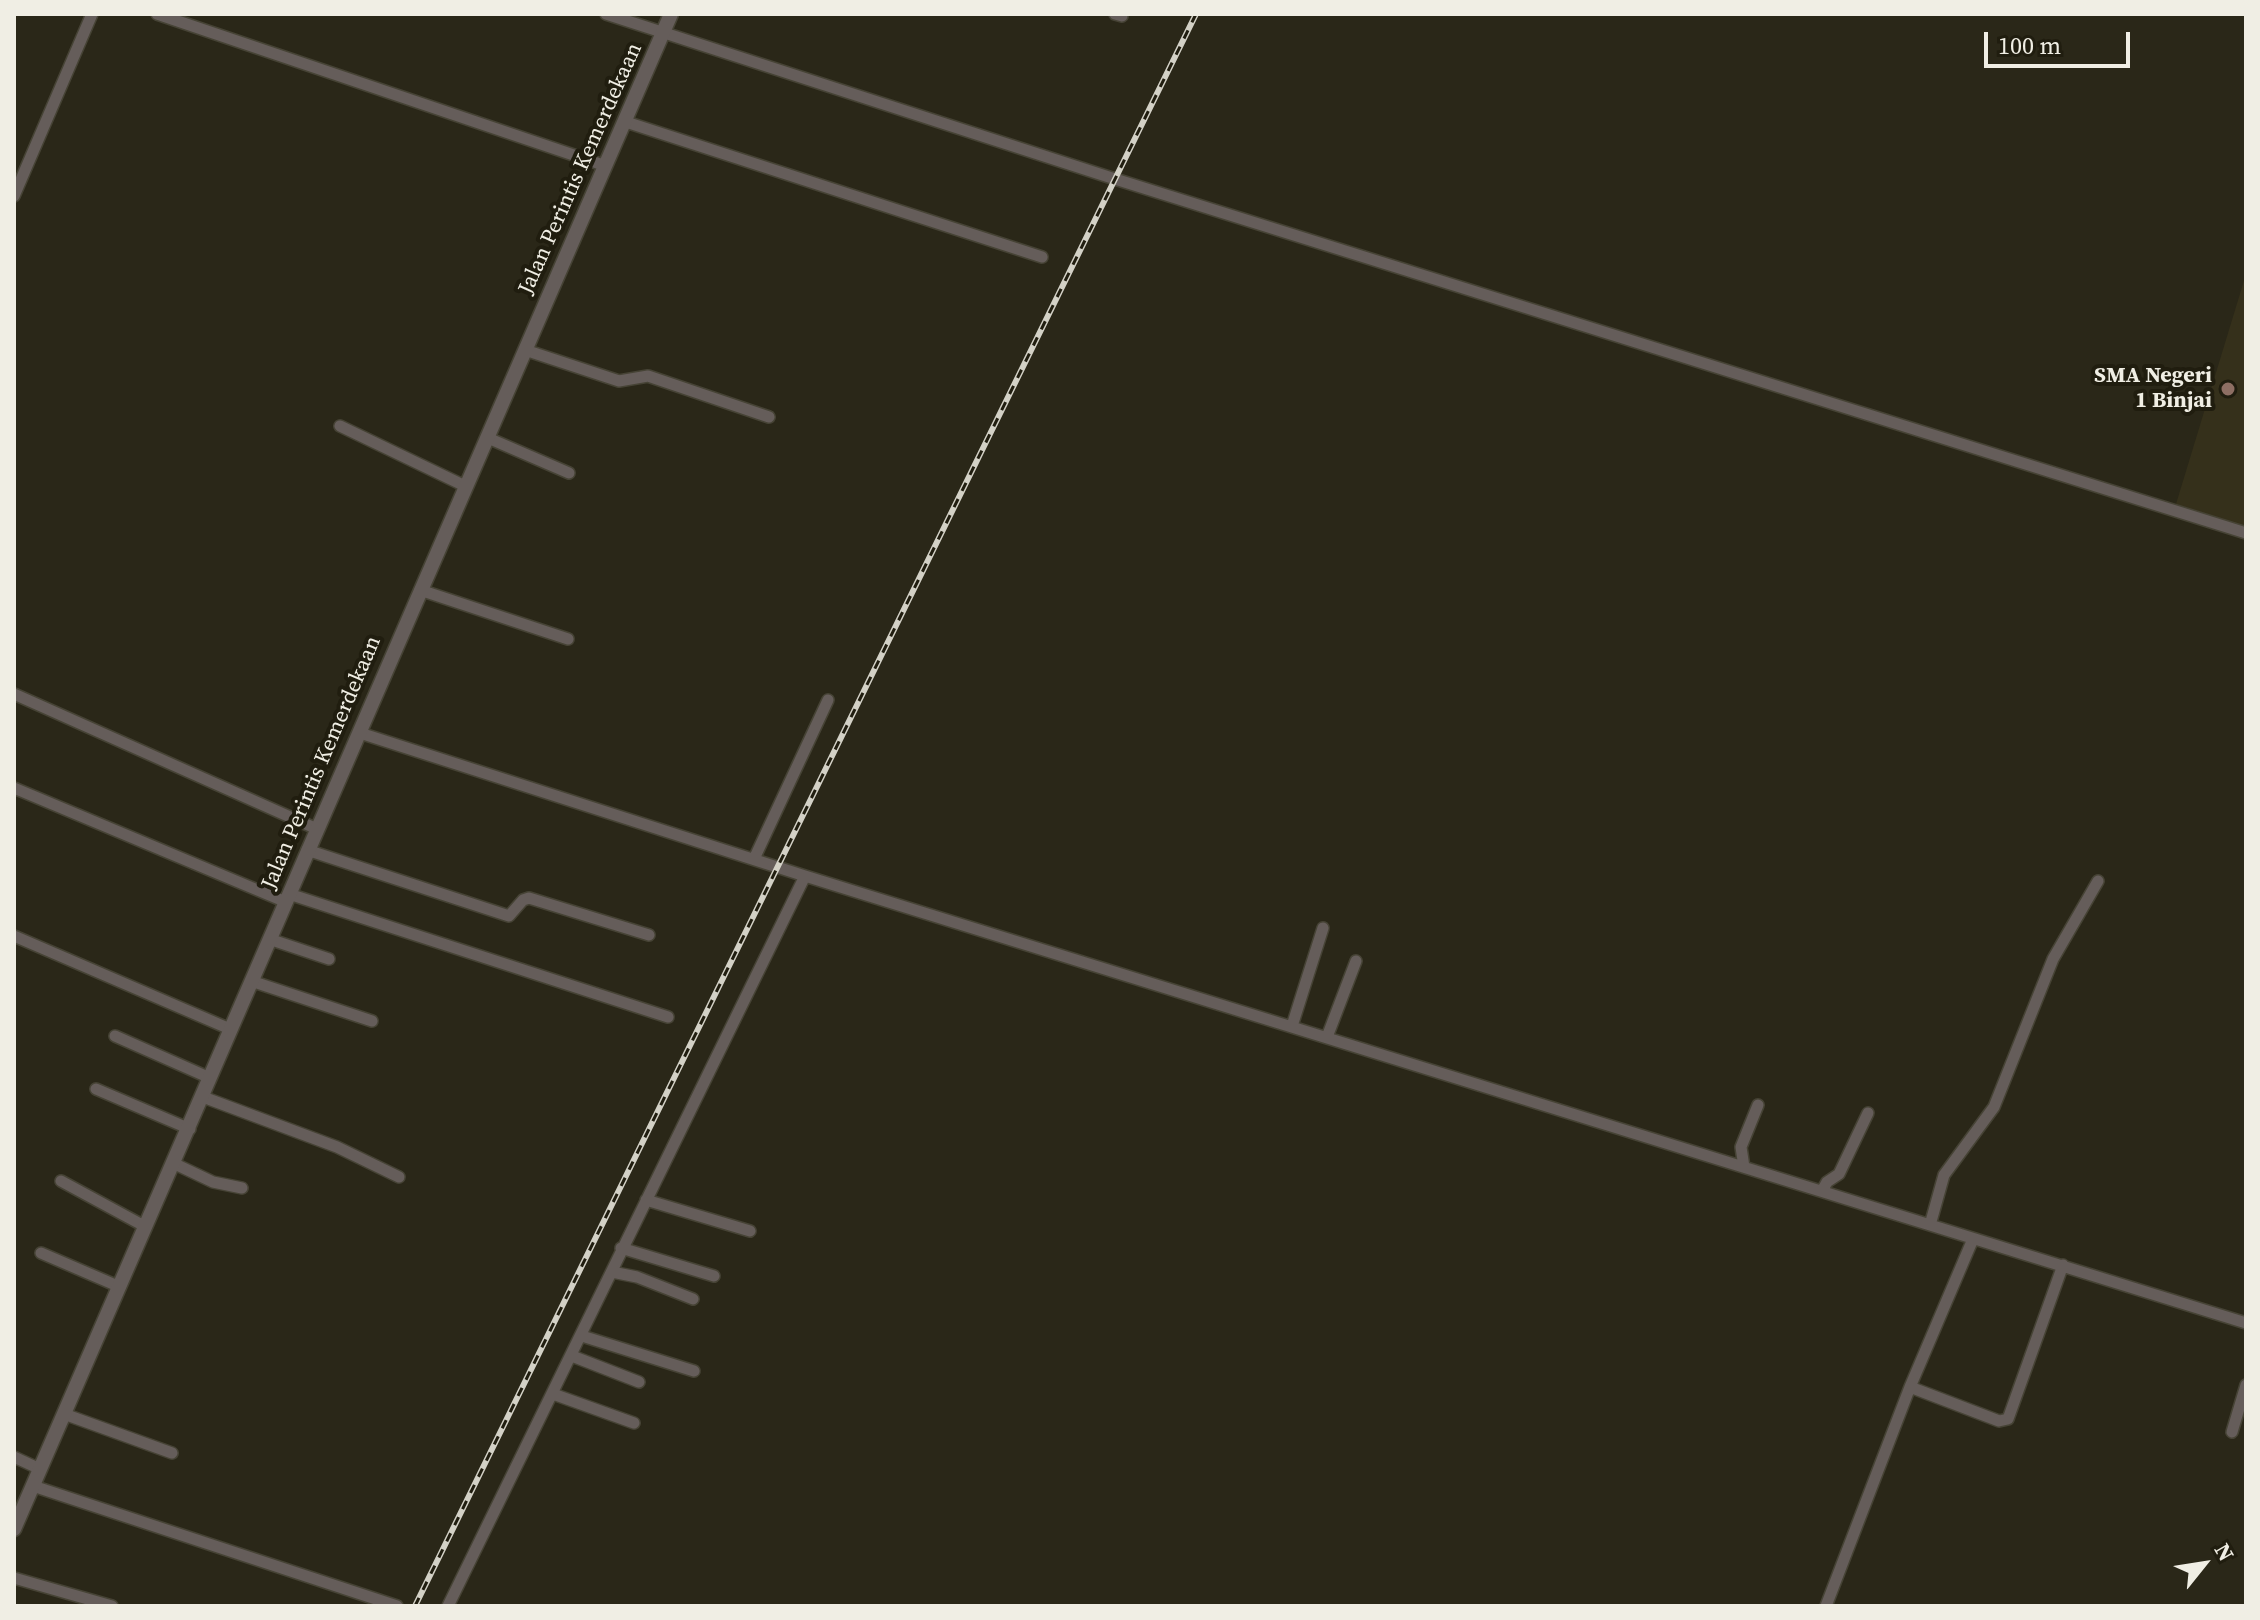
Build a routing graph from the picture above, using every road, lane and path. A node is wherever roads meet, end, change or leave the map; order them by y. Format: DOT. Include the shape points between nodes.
graph roads {
  1 [pos="92,14"];
  2 [pos="157,14"];
  3 [pos="606,14"];
  4 [pos="671,14"];
  5 [pos="664,32"];
  6 [pos="626,122"];
  7 [pos="606,166"];
  8 [pos="14,196"];
  9 [pos="1042,257"];
  10 [pos="525,350"];
  11 [pos="769,417"];
  12 [pos="340,426"];
  13 [pos="488,438"];
  14 [pos="569,473"];
  15 [pos="465,486"];
  16 [pos="2246,533"];
  17 [pos="420,590"];
  18 [pos="568,639"];
  19 [pos="14,694"];
  20 [pos="828,700"];
  21 [pos="360,733"];
  22 [pos="14,788"];
  23 [pos="317,829"];
  24 [pos="307,850"];
  25 [pos="754,859"];
  26 [pos="805,876"];
  27 [pos="2098,881"];
  28 [pos="288,898"];
  29 [pos="1323,928"];
  30 [pos="649,935"];
  31 [pos="14,936"];
  32 [pos="269,939"];
  33 [pos="329,959"];
  34 [pos="1356,961"];
  35 [pos="251,981"];
  36 [pos="668,1017"];
  37 [pos="372,1021"];
  38 [pos="1292,1026"];
  39 [pos="230,1029"];
  40 [pos="115,1036"];
  41 [pos="1327,1037"];
  42 [pos="210,1078"];
  43 [pos="96,1089"];
  44 [pos="203,1097"];
  45 [pos="1758,1105"];
  46 [pos="1868,1113"];
  47 [pos="190,1129"];
  48 [pos="175,1164"];
  49 [pos="1744,1167"];
  50 [pos="399,1177"];
  51 [pos="61,1181"];
  52 [pos="242,1188"];
  53 [pos="1822,1191"];
  54 [pos="646,1200"];
  55 [pos="1930,1225"];
  56 [pos="146,1227"];
  57 [pos="750,1231"];
  58 [pos="1973,1239"];
  59 [pos="621,1248"];
  60 [pos="41,1253"];
  61 [pos="2063,1265"];
  62 [pos="612,1272"];
  63 [pos="714,1276"];
  64 [pos="120,1287"];
  65 [pos="693,1299"];
  66 [pos="2246,1323"];
  67 [pos="582,1336"];
  68 [pos="572,1356"];
  69 [pos="694,1371"];
  70 [pos="639,1382"];
  71 [pos="2246,1385"];
  72 [pos="1910,1387"];
  73 [pos="553,1394"];
  74 [pos="64,1414"];
  75 [pos="634,1423"];
  76 [pos="2232,1432"];
  77 [pos="172,1453"];
  78 [pos="14,1457"];
  79 [pos="40,1469"];
  80 [pos="33,1486"];
  81 [pos="14,1529"];
  82 [pos="14,1578"];
  83 [pos="392,1605"];
  84 [pos="112,1606"];
  85 [pos="448,1606"];
  86 [pos="1826,1606"];
  1 -- 8 [label="street"];
  2 -- 7 [label="street"];
  3 -- 5 [label="street"];
  4 -- 5 [label="street, Jalan Perintis Kemerdekaan"];
  5 -- 6 [label="street, Jalan Perintis Kemerdekaan"];
  5 -- 16 [label="street"];
  6 -- 7 [label="street, Jalan Perintis Kemerdekaan"];
  6 -- 9 [label="street"];
  7 -- 10 [label="street, Jalan Perintis Kemerdekaan"];
  10 -- 11 [label="street" via="619,381 648,376"];
  10 -- 13 [label="street, Jalan Perintis Kemerdekaan"];
  12 -- 15 [label="street"];
  13 -- 14 [label="street"];
  13 -- 15 [label="street, Jalan Perintis Kemerdekaan"];
  15 -- 17 [label="street, Jalan Perintis Kemerdekaan"];
  17 -- 18 [label="street"];
  17 -- 21 [label="street, Jalan Perintis Kemerdekaan"];
  19 -- 23 [label="street"];
  20 -- 25 [label="street"];
  21 -- 23 [label="street, Jalan Perintis Kemerdekaan"];
  21 -- 25 [label="street"];
  22 -- 28 [label="street"];
  23 -- 24 [label="street, Jalan Perintis Kemerdekaan"];
  24 -- 28 [label="street, Jalan Perintis Kemerdekaan"];
  24 -- 30 [label="street" via="509,916 529,898"];
  25 -- 26 [label="street"];
  26 -- 38 [label="street"];
  26 -- 54 [label="street"];
  27 -- 55 [label="street" via="2053,959 1994,1107 1944,1175"];
  28 -- 32 [label="street, Jalan Perintis Kemerdekaan"];
  28 -- 36 [label="street"];
  29 -- 38 [label="street"];
  31 -- 39 [label="street"];
  32 -- 33 [label="street"];
  32 -- 35 [label="street, Jalan Perintis Kemerdekaan"];
  34 -- 41 [label="street"];
  35 -- 37 [label="street"];
  35 -- 39 [label="street, Jalan Perintis Kemerdekaan"];
  38 -- 41 [label="street"];
  39 -- 42 [label="street, Jalan Perintis Kemerdekaan"];
  40 -- 42 [label="street"];
  41 -- 49 [label="street"];
  42 -- 44 [label="street, Jalan Perintis Kemerdekaan"];
  43 -- 47 [label="street"];
  44 -- 47 [label="street, Jalan Perintis Kemerdekaan"];
  44 -- 50 [label="street" via="337,1147"];
  45 -- 49 [label="street" via="1741,1147"];
  46 -- 53 [label="street" via="1839,1174"];
  47 -- 48 [label="street, Jalan Perintis Kemerdekaan"];
  48 -- 52 [label="street" via="213,1182"];
  48 -- 56 [label="street, Jalan Perintis Kemerdekaan"];
  49 -- 53 [label="street"];
  51 -- 56 [label="street"];
  53 -- 55 [label="street"];
  54 -- 57 [label="street"];
  54 -- 59 [label="street"];
  55 -- 58 [label="street"];
  56 -- 64 [label="street, Jalan Perintis Kemerdekaan"];
  58 -- 61 [label="street"];
  58 -- 72 [label="street"];
  59 -- 62 [label="street"];
  59 -- 63 [label="street"];
  60 -- 64 [label="street"];
  61 -- 66 [label="street"];
  61 -- 72 [label="street" via="2005,1421"];
  62 -- 65 [label="street"];
  62 -- 67 [label="street"];
  64 -- 74 [label="street, Jalan Perintis Kemerdekaan"];
  67 -- 68 [label="street"];
  67 -- 69 [label="street"];
  68 -- 70 [label="street"];
  68 -- 73 [label="street"];
  71 -- 76 [label="street"];
  72 -- 86 [label="street"];
  73 -- 75 [label="street"];
  73 -- 85 [label="street"];
  74 -- 77 [label="street"];
  74 -- 79 [label="street, Jalan Perintis Kemerdekaan"];
  78 -- 79 [label="street"];
  79 -- 80 [label="street, Jalan Perintis Kemerdekaan"];
  80 -- 81 [label="street, Jalan Perintis Kemerdekaan"];
  80 -- 83 [label="street"];
  82 -- 84 [label="street"];
}
